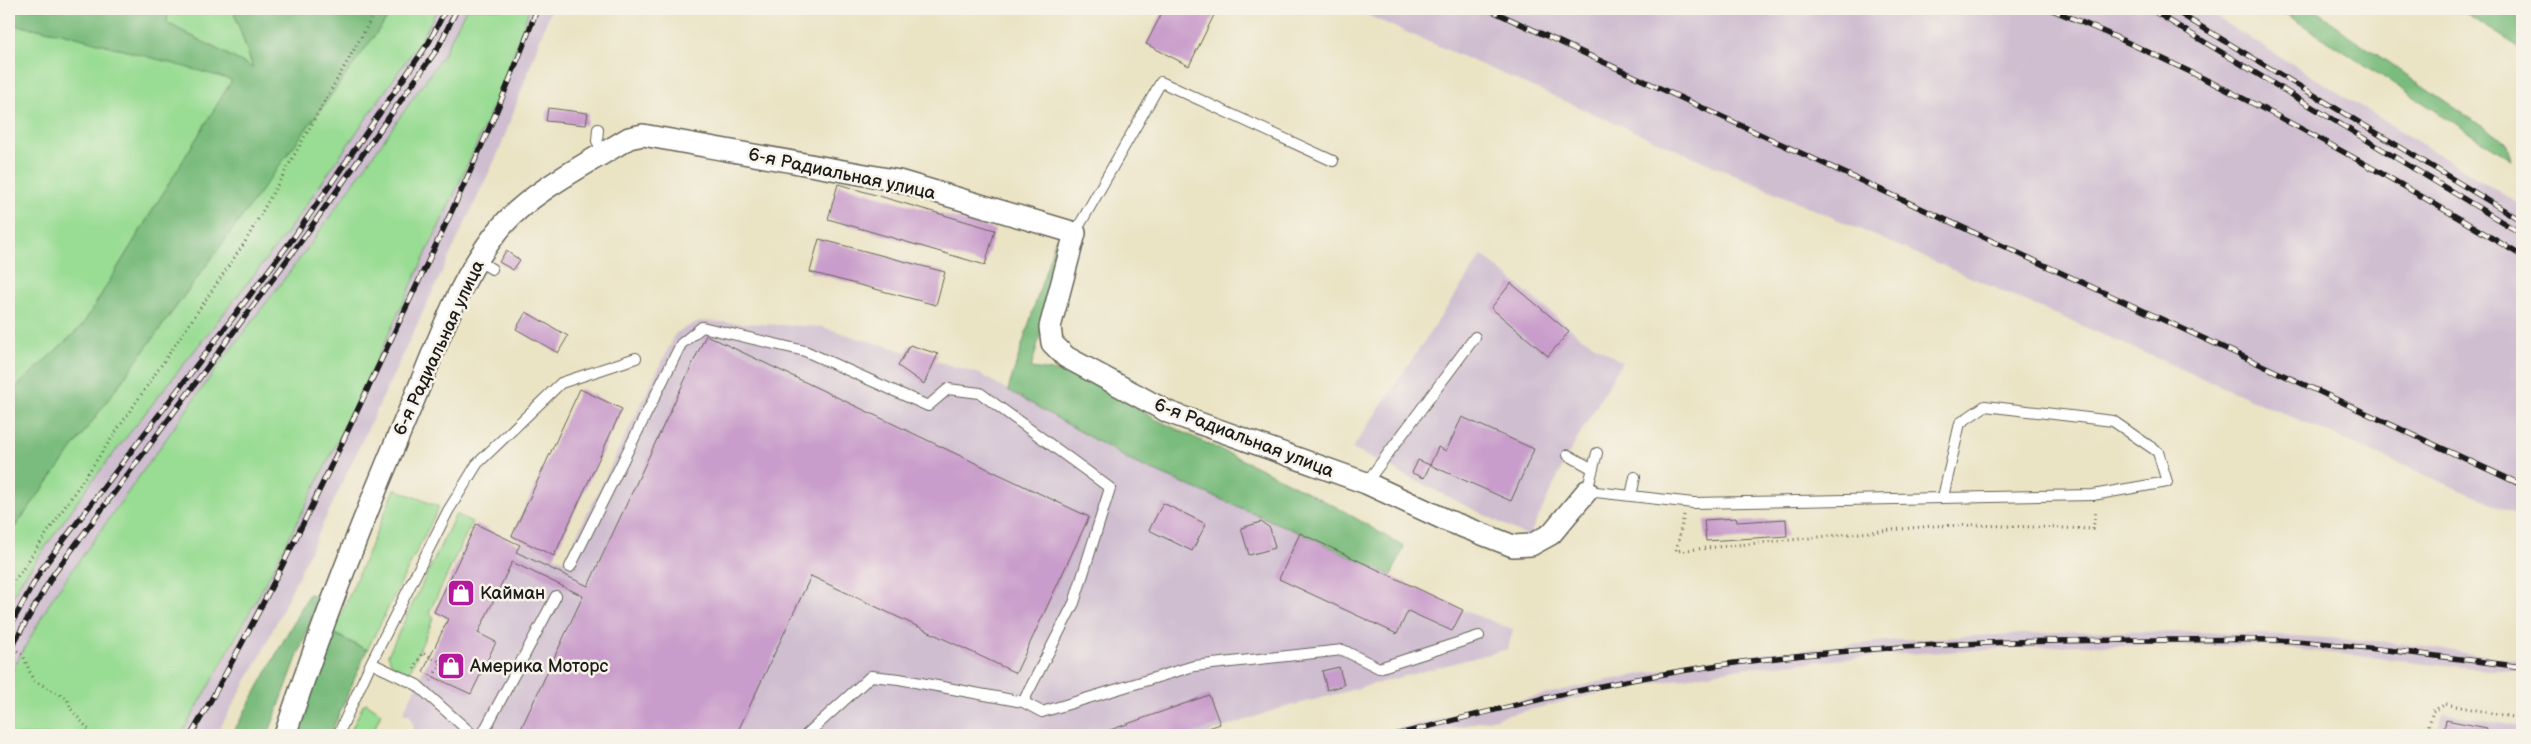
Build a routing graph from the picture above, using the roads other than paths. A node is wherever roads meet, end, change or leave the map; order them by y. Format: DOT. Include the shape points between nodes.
graph roads {
  1 [pos="598,129"];
  2 [pos="604,154"];
  3 [pos="1333,161"];
  4 [pos="1075,233"];
  5 [pos="1475,337"];
  6 [pos="636,358"];
  7 [pos="1597,452"];
  8 [pos="1568,455"];
  9 [pos="1593,469"];
  10 [pos="1635,477"];
  11 [pos="1366,483"];
  12 [pos="1587,491"];
  13 [pos="1631,496"];
  14 [pos="1943,497"];
  15 [pos="570,567"];
  16 [pos="556,596"];
  17 [pos="1479,636"];
  18 [pos="371,663"];
  19 [pos="1023,702"];
  20 [pos="285,735"];
  21 [pos="338,735"];
  22 [pos="473,735"];
  23 [pos="482,735"];
  24 [pos="806,735"];
  1 -- 2 [label="lane" via="597,141"];
  2 -- 4 [label="street, 6-я Радиальная улица" via="630,138 643,135 899,181"];
  2 -- 20 [label="street, 6-я Радиальная улица" via="533,199 503,225 484,264 439,339 370,503"];
  3 -- 4 [label="lane" via="1161,82"];
  4 -- 11 [label="street, 6-я Радиальная улица" via="1050,327 1052,343 1066,357 1168,412"];
  5 -- 11 [label="lane"];
  6 -- 18 [label="lane" via="561,383 477,464 448,511"];
  7 -- 9 [label="lane"];
  8 -- 9 [label="lane"];
  9 -- 12 [label="lane"];
  10 -- 13 [label="lane"];
  11 -- 12 [label="street, 6-я Радиальная улица" via="1513,546 1531,545 1551,534"];
  12 -- 13 [label="lane"];
  13 -- 14 [label="lane" via="1687,503"];
  14 -- 14 [label="lane" via="2093,495 2167,482 2158,452 2113,420 1985,406 1960,423"];
  15 -- 19 [label="lane" via="681,344 702,327 805,351 928,406 948,389 980,393 1110,488 1074,603"];
  16 -- 23 [label="lane"];
  17 -- 19 [label="lane" via="1379,668 1343,650 1194,666 1042,712"];
  18 -- 21 [label="lane"];
  18 -- 22 [label="lane" via="426,693"];
  19 -- 24 [label="lane" via="899,678 871,676"];
}
